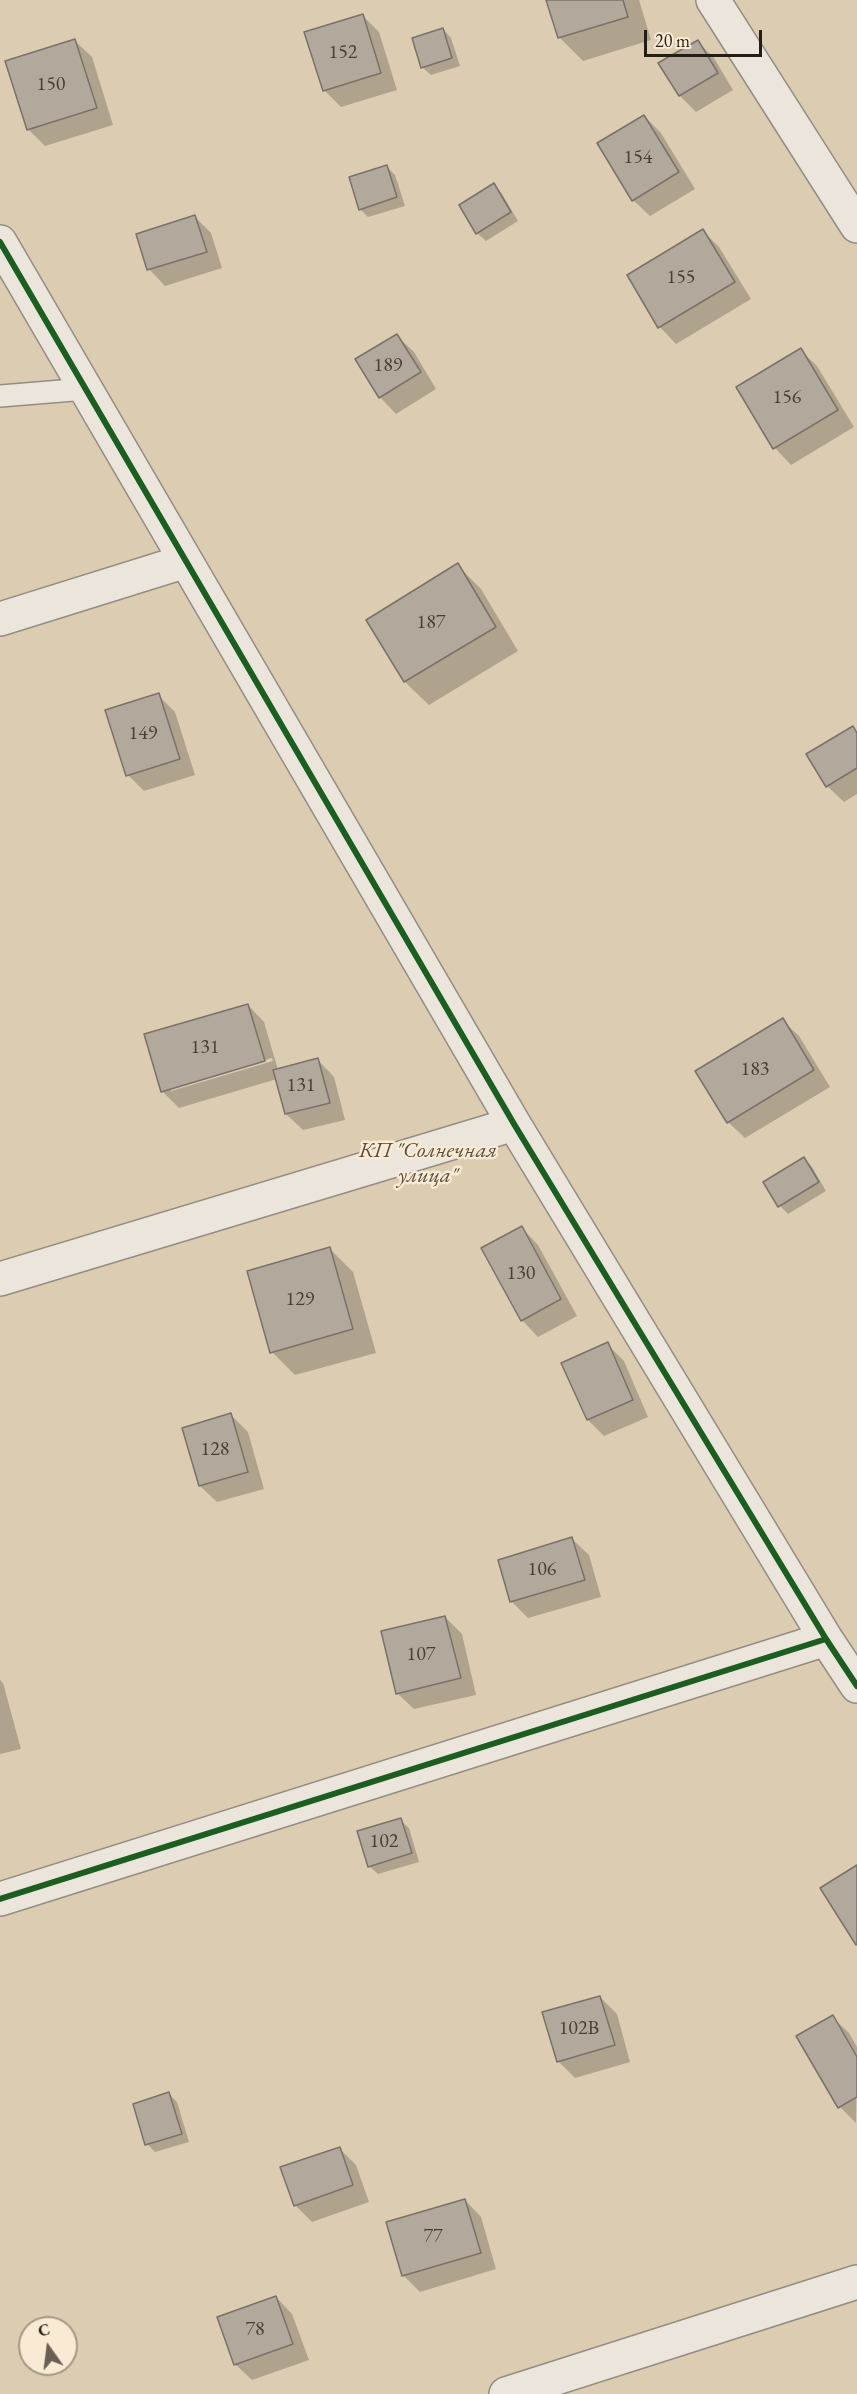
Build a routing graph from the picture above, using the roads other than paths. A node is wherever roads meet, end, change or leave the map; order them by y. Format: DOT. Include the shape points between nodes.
graph roads {
  1 [pos="713,0"];
  2 [pos="857,226"];
  3 [pos="0,242"];
  4 [pos="86,389"];
  5 [pos="0,396"];
  6 [pos="186,561"];
  7 [pos="0,619"];
  8 [pos="514,1124"];
  9 [pos="0,1279"];
  10 [pos="826,1639"];
  11 [pos="857,1686"];
  12 [pos="0,1899"];
  13 [pos="857,2282"];
  14 [pos="506,2394"];
  1 -- 2 [label="street"];
  3 -- 4 [label="street"];
  4 -- 5 [label="lane"];
  4 -- 6 [label="street"];
  6 -- 7 [label="street"];
  6 -- 8 [label="street"];
  8 -- 9 [label="street"];
  8 -- 10 [label="street"];
  10 -- 11 [label="street"];
  10 -- 12 [label="street"];
  13 -- 14 [label="street"];
}
